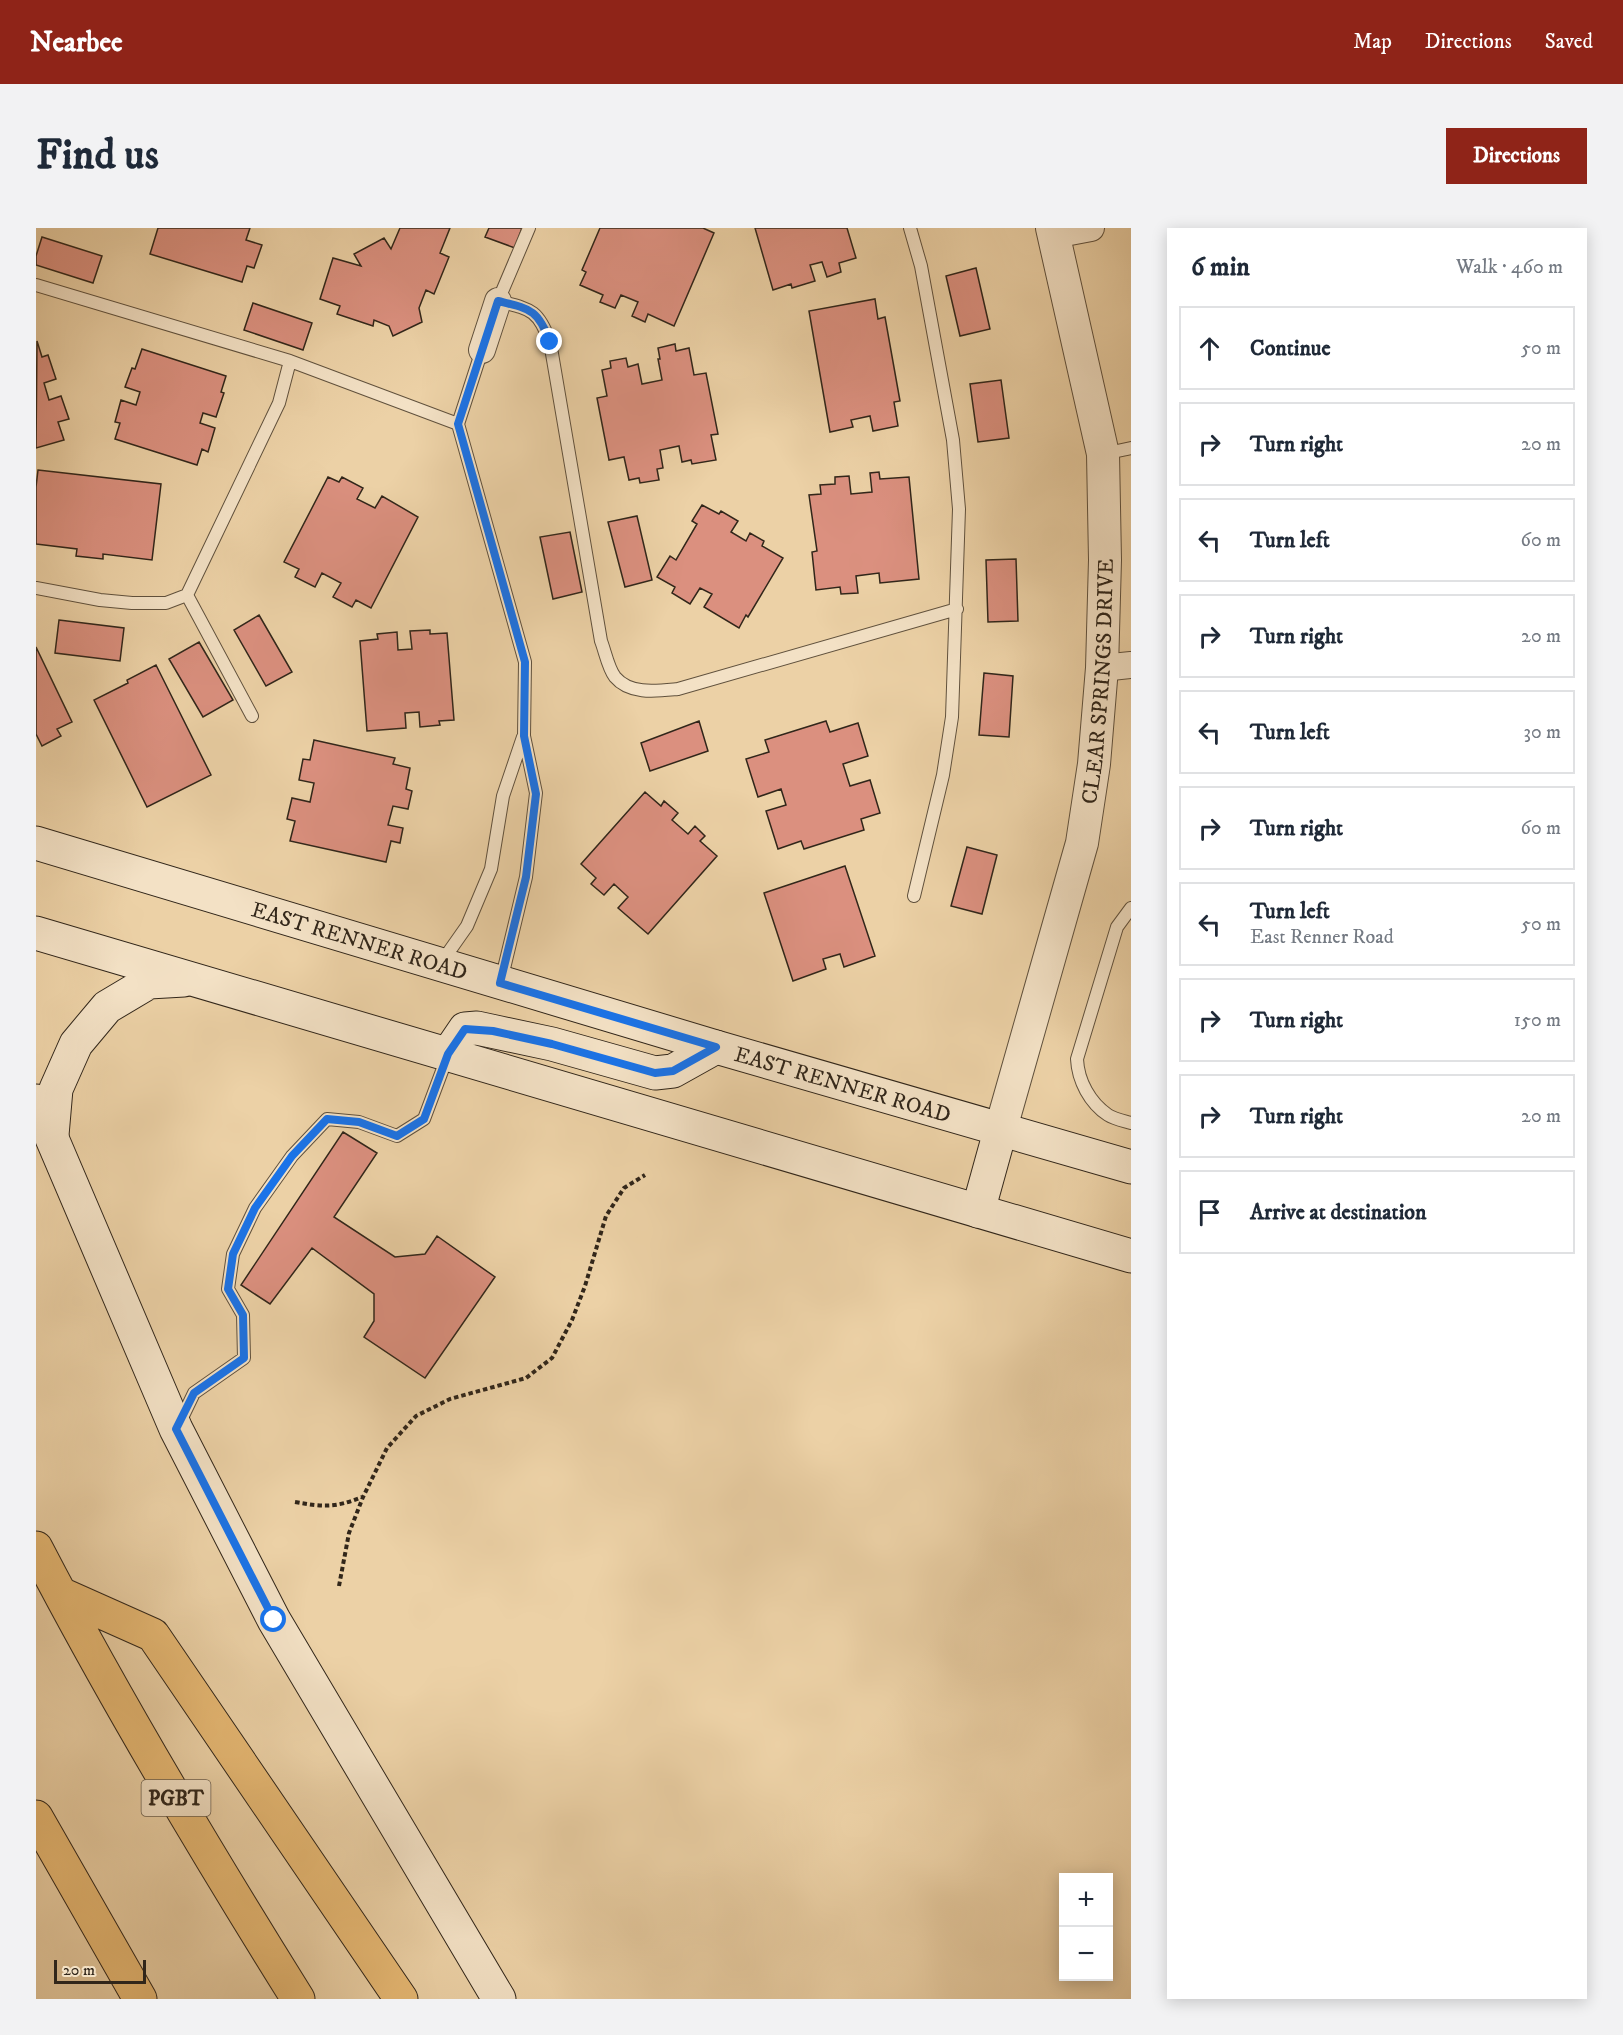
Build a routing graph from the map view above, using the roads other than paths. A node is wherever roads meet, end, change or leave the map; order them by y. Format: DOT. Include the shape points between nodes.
graph roads {
  1 [pos="530,228"];
  2 [pos="910,228"];
  3 [pos="1091,228"];
  4 [pos="1053,232"];
  5 [pos="36,285"];
  6 [pos="498,301"];
  7 [pos="482,350"];
  8 [pos="290,361"];
  9 [pos="458,424"];
  10 [pos="1117,451"];
  11 [pos="36,588"];
  12 [pos="187,595"];
  13 [pos="957,609"];
  14 [pos="1117,667"];
  15 [pos="252,716"];
  16 [pos="524,736"];
  17 [pos="36,843"];
  18 [pos="914,896"];
  19 [pos="1131,908"];
  20 [pos="36,933"];
  21 [pos="441,963"];
  22 [pos="193,980"];
  23 [pos="500,983"];
  24 [pos="716,1047"];
  25 [pos="448,1054"];
  26 [pos="36,1101"];
  27 [pos="1131,1123"];
  28 [pos="44,1127"];
  29 [pos="1000,1128"];
  30 [pos="1131,1167"];
  31 [pos="978,1211"];
  32 [pos="1131,1256"];
  33 [pos="176,1429"];
  34 [pos="36,1548"];
  35 [pos="61,1594"];
  36 [pos="36,1816"];
  37 [pos="140,1999"];
  38 [pos="298,1999"];
  39 [pos="401,1999"];
  40 [pos="499,1999"];
  1 -- 6 [label="lane"];
  2 -- 13 [label="lane" via="921,266 953,440 959,509"];
  3 -- 4 [label="street"];
  4 -- 10 [label="street, CLEAR SPRINGS DRIVE"];
  5 -- 8 [label="lane"];
  6 -- 7 [label="street"];
  6 -- 13 [label="lane" via="530,309 544,325 550,342 601,641 614,676 628,687 648,692 678,689"];
  7 -- 9 [label="lane"];
  8 -- 9 [label="lane"];
  8 -- 12 [label="lane" via="279,403"];
  9 -- 16 [label="lane" via="525,662"];
  10 -- 14 [label="street, CLEAR SPRINGS DRIVE" via="1105,560"];
  11 -- 12 [label="lane" via="132,603 166,603"];
  12 -- 15 [label="lane"];
  13 -- 18 [label="lane" via="952,717 943,775"];
  14 -- 29 [label="street, CLEAR SPRINGS DRIVE" via="1094,764 1082,843"];
  16 -- 21 [label="lane" via="503,796 491,869 467,926"];
  16 -- 23 [label="lane" via="536,794 526,877"];
  17 -- 21 [label="main road, EAST RENNER ROAD"];
  19 -- 27 [label="lane" via="1117,927 1077,1059 1078,1076 1093,1101 1110,1117"];
  20 -- 22 [label="main road"];
  21 -- 23 [label="main road, EAST RENNER ROAD"];
  22 -- 25 [label="main road"];
  22 -- 28 [label="main road" via="149,982 107,1007 76,1044"];
  23 -- 24 [label="main road, EAST RENNER ROAD"];
  24 -- 25 [label="main road" via="673,1071 655,1073 477,1028 465,1029"];
  24 -- 29 [label="main road, EAST RENNER ROAD"];
  25 -- 31 [label="main road"];
  25 -- 33 [label="lane" via="424,1119 397,1136 359,1122 327,1119 292,1156 255,1208 233,1254 228,1289 243,1315 244,1358 194,1393"];
  26 -- 28 [label="main road"];
  28 -- 33 [label="main road"];
  29 -- 30 [label="main road, EAST RENNER ROAD"];
  29 -- 31 [label="main road"];
  31 -- 32 [label="main road"];
  33 -- 40 [label="main road" via="274,1620"];
  34 -- 35 [label="highway, PGBT"];
  35 -- 38 [label="highway, PGBT" via="192,1826"];
  35 -- 39 [label="highway" via="153,1635"];
  36 -- 37 [label="highway"];
}
